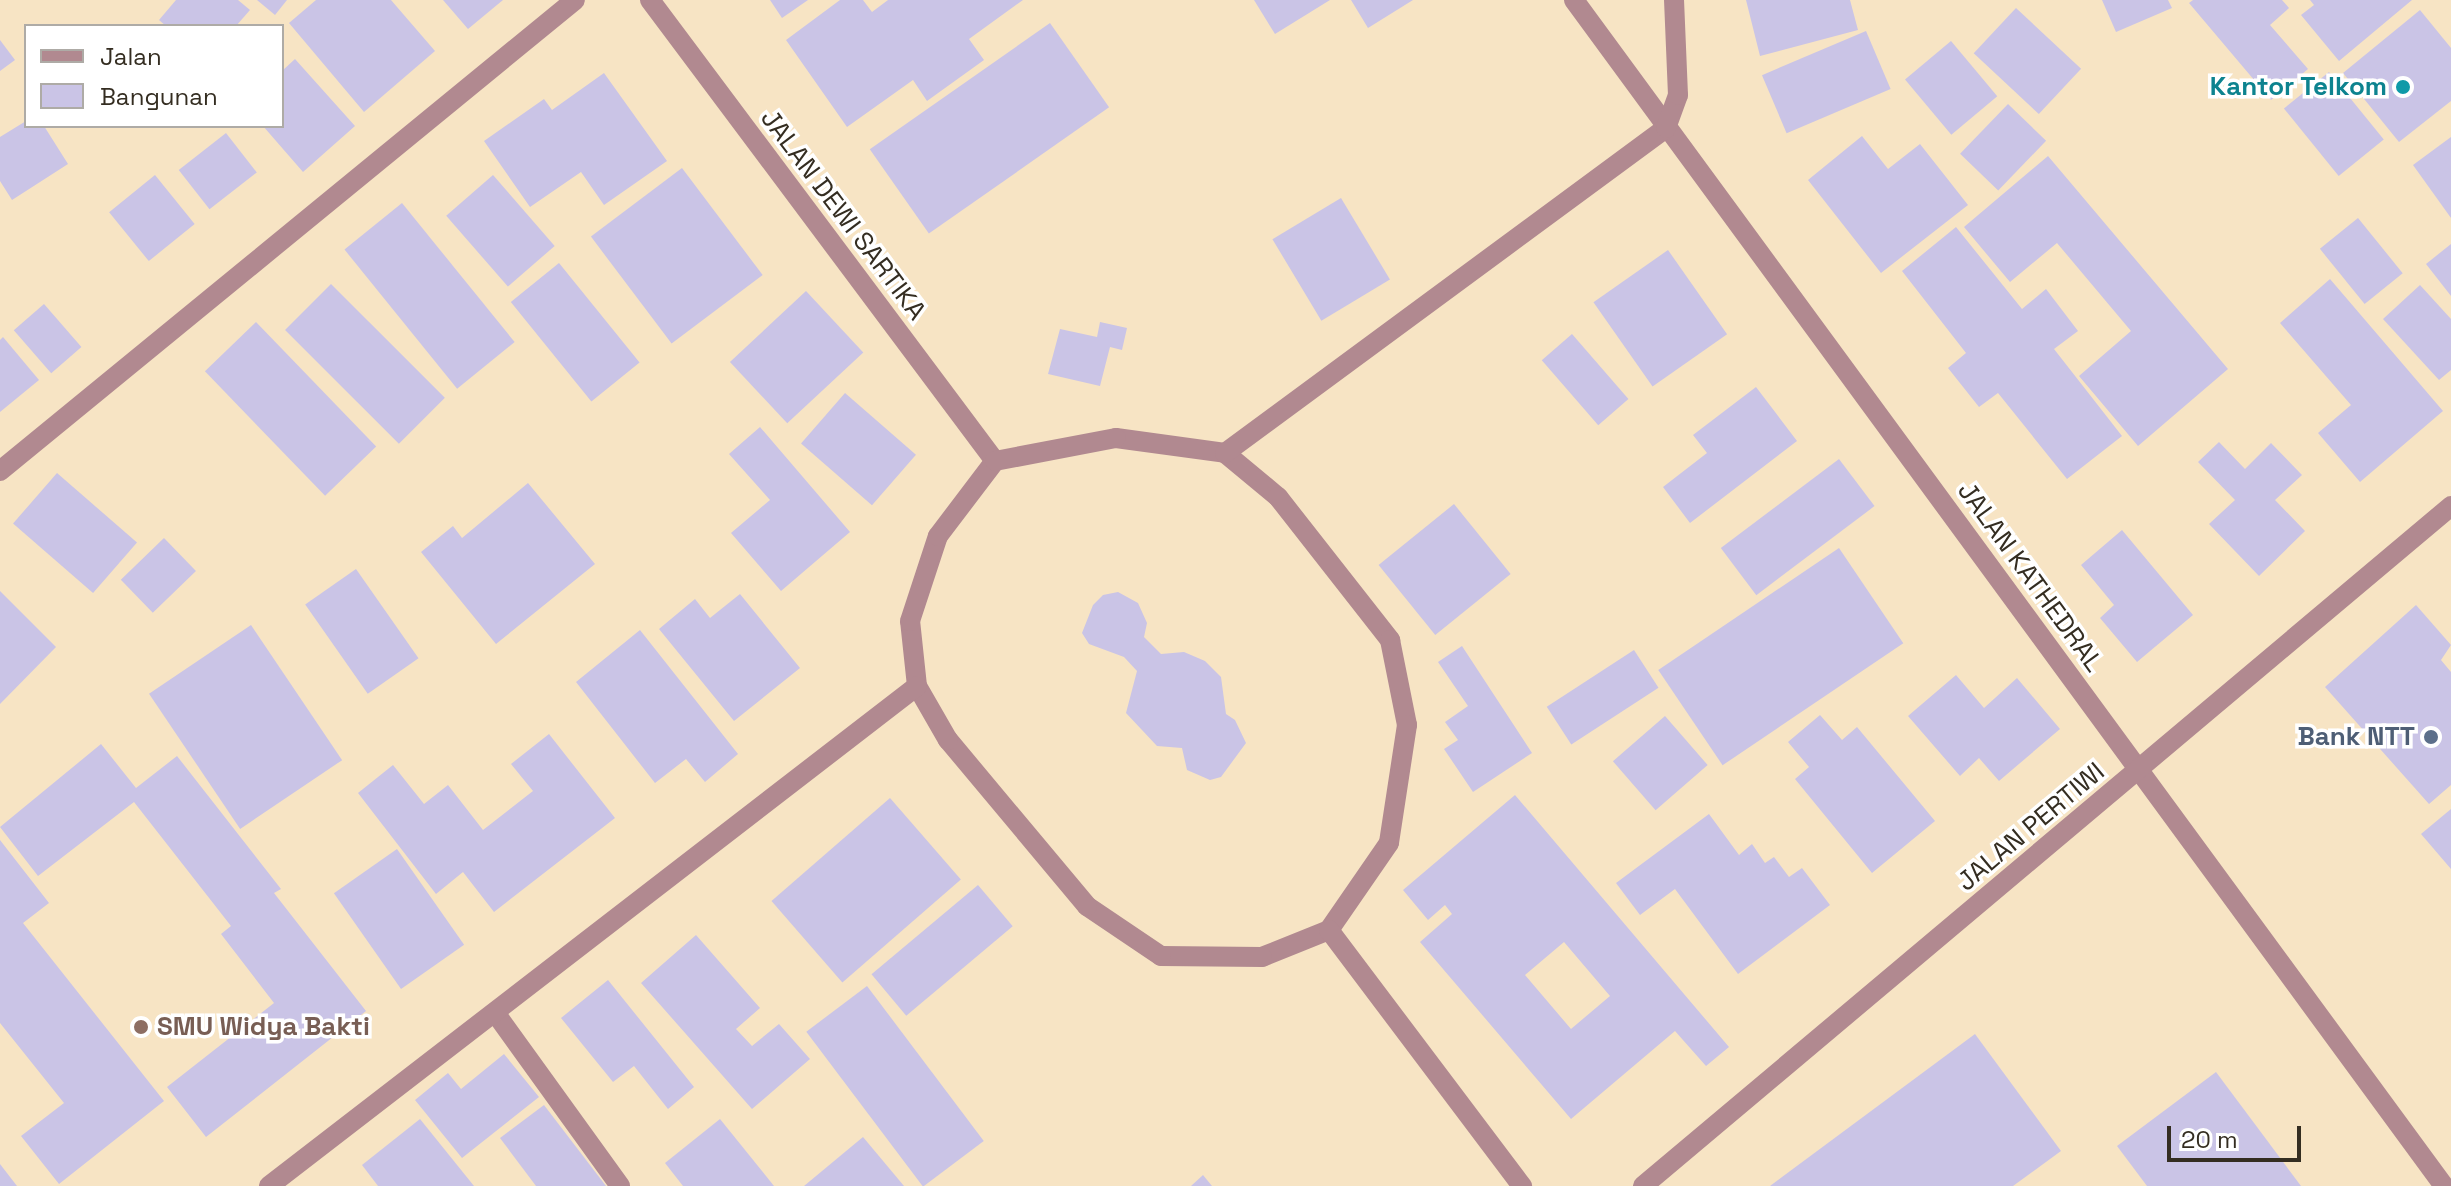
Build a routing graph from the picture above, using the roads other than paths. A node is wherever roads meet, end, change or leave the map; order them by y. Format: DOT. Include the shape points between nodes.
graph roads {
  1 [pos="575,0"];
  2 [pos="650,0"];
  3 [pos="1574,0"];
  4 [pos="1674,0"];
  5 [pos="1666,128"];
  6 [pos="1225,453"];
  7 [pos="995,461"];
  8 [pos="0,471"];
  9 [pos="2451,506"];
  10 [pos="917,686"];
  11 [pos="2140,770"];
  12 [pos="1329,930"];
  13 [pos="496,1014"];
  14 [pos="269,1186"];
  15 [pos="620,1186"];
  16 [pos="1522,1186"];
  17 [pos="1643,1186"];
  18 [pos="2444,1186"];
  1 -- 8 [label="street"];
  2 -- 7 [label="street, JALAN DEWI SARTIKA"];
  3 -- 5 [label="street, JALAN KATHEDRAL"];
  4 -- 5 [label="street" via="1678,95"];
  5 -- 6 [label="street"];
  5 -- 11 [label="street, JALAN KATHEDRAL"];
  6 -- 7 [label="street" via="1116,438"];
  6 -- 12 [label="street" via="1278,497 1390,640 1407,725 1389,843"];
  7 -- 10 [label="street" via="938,536 910,621"];
  9 -- 11 [label="street, JALAN PERTIWI"];
  10 -- 12 [label="street" via="948,740 1087,906 1161,956 1262,957"];
  10 -- 13 [label="street"];
  11 -- 17 [label="street, JALAN PERTIWI"];
  11 -- 18 [label="street, JALAN KATHEDRAL"];
  12 -- 16 [label="street"];
  13 -- 14 [label="street"];
  13 -- 15 [label="street"];
}
